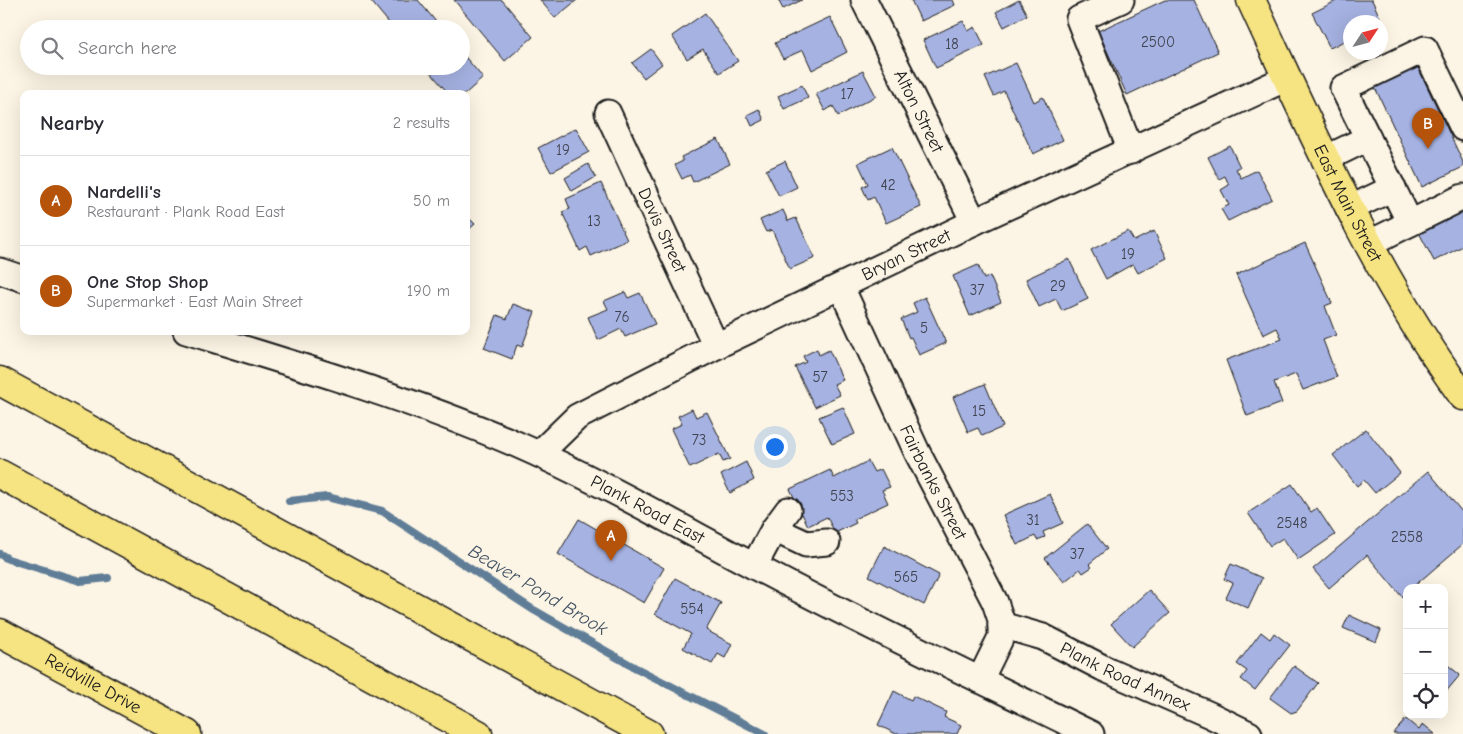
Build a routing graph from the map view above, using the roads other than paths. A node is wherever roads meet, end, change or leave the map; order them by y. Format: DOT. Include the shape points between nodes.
graph roads {
  1 [pos="864,0"];
  2 [pos="1121,0"];
  3 [pos="1250,0"];
  4 [pos="1287,78"];
  5 [pos="608,113"];
  6 [pos="1463,128"];
  7 [pos="1368,138"];
  8 [pos="1131,150"];
  9 [pos="1325,158"];
  10 [pos="1393,188"];
  11 [pos="1463,197"];
  12 [pos="1349,209"];
  13 [pos="974,222"];
  14 [pos="1410,223"];
  15 [pos="1368,244"];
  16 [pos="0,270"];
  17 [pos="20,278"];
  18 [pos="841,287"];
  19 [pos="199,335"];
  20 [pos="716,346"];
  21 [pos="0,381"];
  22 [pos="1463,396"];
  23 [pos="539,454"];
  24 [pos="0,474"];
  25 [pos="827,542"];
  26 [pos="754,566"];
  27 [pos="1001,625"];
  28 [pos="0,633"];
  29 [pos="980,680"];
  30 [pos="187,734"];
  31 [pos="478,734"];
  32 [pos="649,734"];
  33 [pos="1091,734"];
  34 [pos="1249,734"];
  1 -- 13 [label="street, Alton Street"];
  2 -- 8 [label="street" via="1079,19"];
  3 -- 4 [label="main road, East Main Street"];
  4 -- 8 [label="street, Bryan Street"];
  4 -- 9 [label="main road, East Main Street"];
  5 -- 20 [label="street, Davis Street"];
  6 -- 7 [label="street" via="1425,48 1343,88"];
  7 -- 9 [label="street"];
  7 -- 10 [label="street"];
  8 -- 13 [label="street, Bryan Street"];
  9 -- 12 [label="main road, East Main Street"];
  10 -- 12 [label="street"];
  10 -- 14 [label="street"];
  11 -- 14 [label="street"];
  12 -- 15 [label="main road, East Main Street"];
  13 -- 18 [label="street, Bryan Street"];
  14 -- 15 [label="street"];
  15 -- 22 [label="main road, East Main Street" via="1408,314"];
  16 -- 17 [label="street"];
  18 -- 20 [label="street, Bryan Street"];
  18 -- 27 [label="street, Fairbanks Street" via="917,452 995,602"];
  19 -- 23 [label="street, Plank Road East" via="449,416"];
  20 -- 23 [label="street, Bryan Street" via="577,417"];
  21 -- 32 [label="main road"];
  23 -- 26 [label="street, Plank Road East"];
  24 -- 31 [label="main road"];
  25 -- 26 [label="street" via="806,544 781,519"];
  26 -- 29 [label="street, Plank Road East"];
  27 -- 29 [label="street" via="1000,637"];
  27 -- 34 [label="street, Plank Road Annex" via="1043,636 1103,668"];
  28 -- 30 [label="main road, Reidville Drive"];
  29 -- 33 [label="street, Plank Road East"];
}
